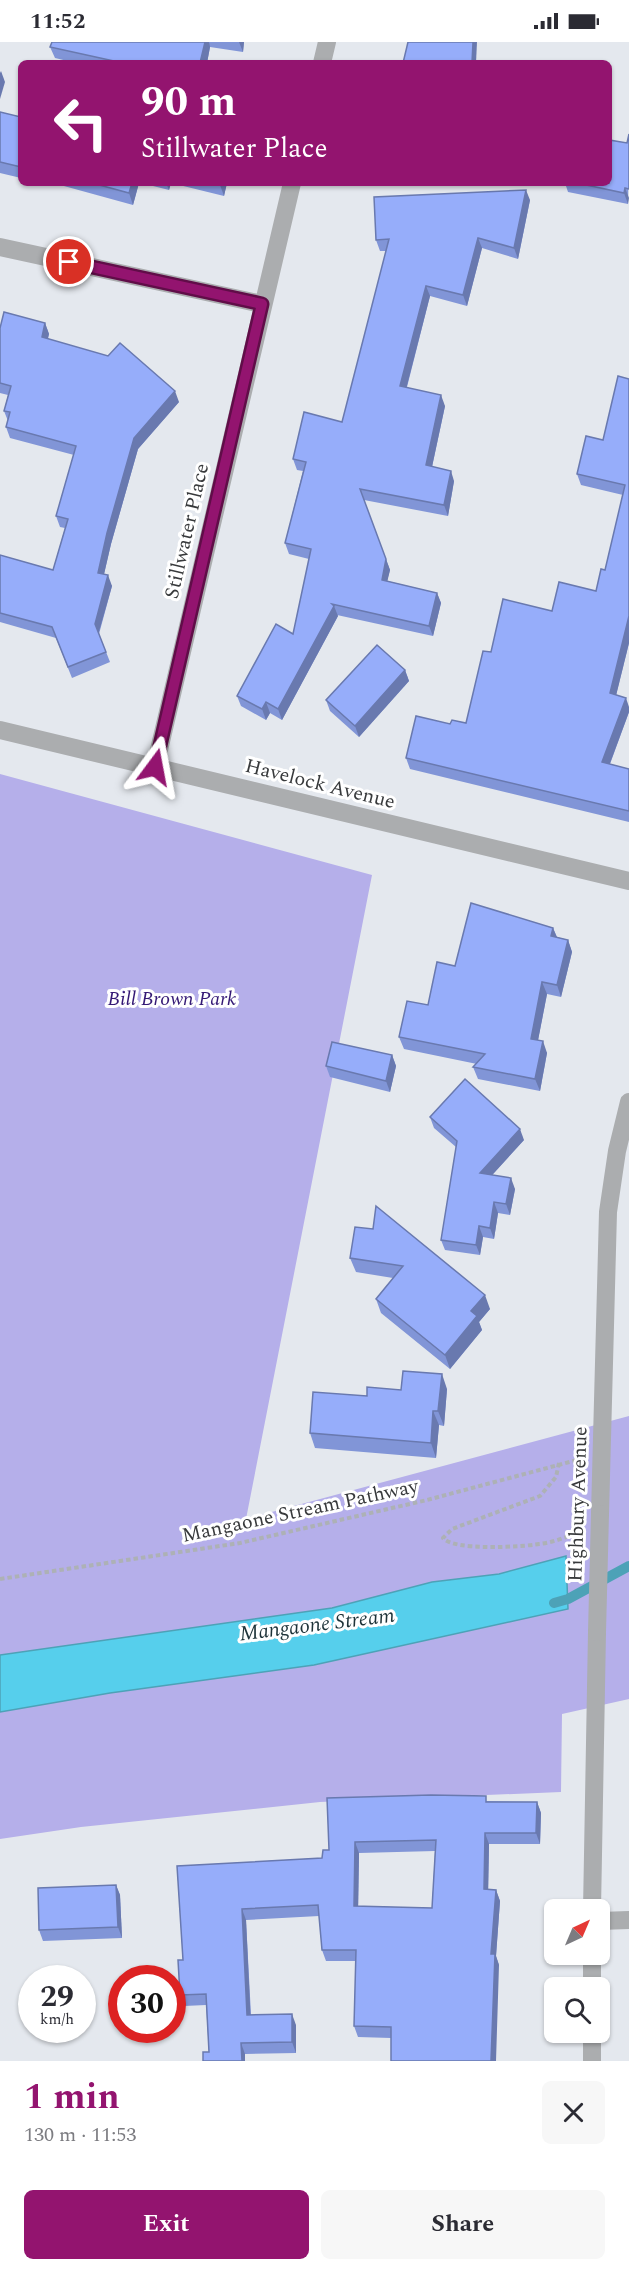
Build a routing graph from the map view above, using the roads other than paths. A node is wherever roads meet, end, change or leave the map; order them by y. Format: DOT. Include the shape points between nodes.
graph roads {
  1 [pos="327,42"];
  2 [pos="323,60"];
  3 [pos="291,186"];
  4 [pos="0,247"];
  5 [pos="262,304"];
  6 [pos="0,730"];
  7 [pos="155,767"];
  8 [pos="629,881"];
  9 [pos="629,1102"];
  10 [pos="592,1899"];
  11 [pos="629,1920"];
  12 [pos="610,1921"];
  13 [pos="592,2043"];
  14 [pos="592,2061"];
  1 -- 2 [label="street"];
  3 -- 5 [label="street, Stillwater Place"];
  4 -- 5 [label="street"];
  5 -- 7 [label="street, Stillwater Place"];
  6 -- 7 [label="street, Havelock Avenue"];
  7 -- 8 [label="street, Havelock Avenue"];
  9 -- 10 [label="street, Highbury Avenue, bridge" via="608,1212"];
  11 -- 12 [label="street"];
  13 -- 14 [label="street"];
}
